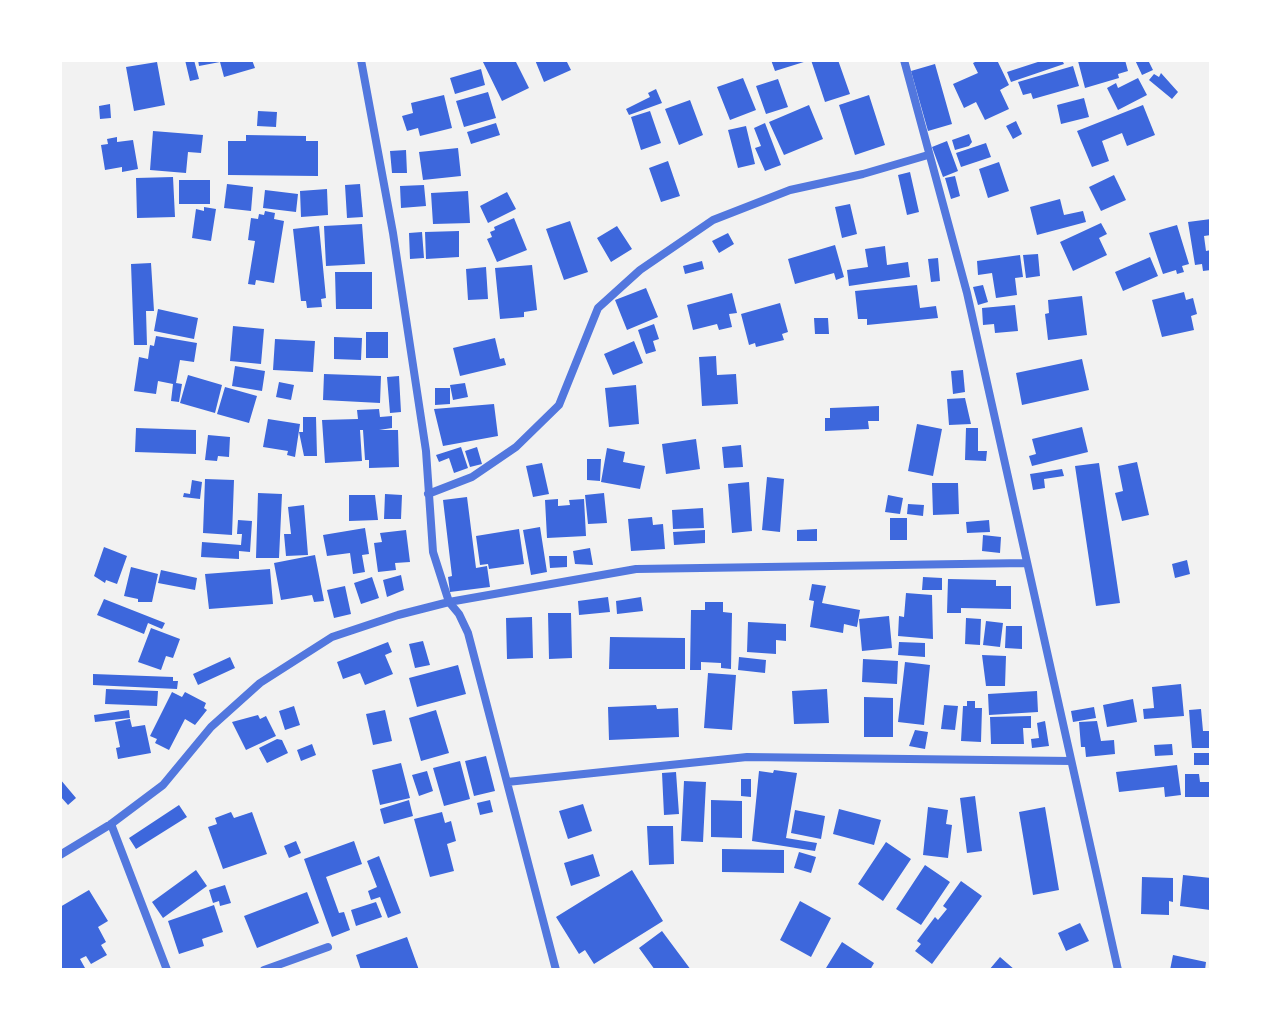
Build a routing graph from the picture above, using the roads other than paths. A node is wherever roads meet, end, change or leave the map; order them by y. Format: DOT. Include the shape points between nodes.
graph roads {
  1 [pos="361,60"];
  2 [pos="904,60"];
  3 [pos="928,154"];
  4 [pos="428,494"];
  5 [pos="1026,564"];
  6 [pos="448,602"];
  7 [pos="1071,761"];
  8 [pos="507,782"];
  9 [pos="111,824"];
  10 [pos="60,856"];
  11 [pos="328,947"];
  12 [pos="167,970"];
  13 [pos="264,970"];
  14 [pos="556,970"];
  15 [pos="1118,970"];
  1 -- 4 [label="street" via="393,232"];
  2 -- 3 [label="street"];
  3 -- 4 [label="street" via="790,190 712,220 598,308 559,405 472,476"];
  3 -- 5 [label="street" via="967,293"];
  4 -- 6 [label="street" via="433,552"];
  5 -- 6 [label="street" via="636,569"];
  5 -- 7 [label="street"];
  6 -- 8 [label="street" via="468,633"];
  6 -- 9 [label="street" via="332,637 260,683 211,726 163,786"];
  7 -- 8 [label="street" via="747,756"];
  7 -- 15 [label="street"];
  8 -- 14 [label="street"];
  9 -- 10 [label="street"];
  9 -- 12 [label="street"];
  11 -- 13 [label="street"];
}
